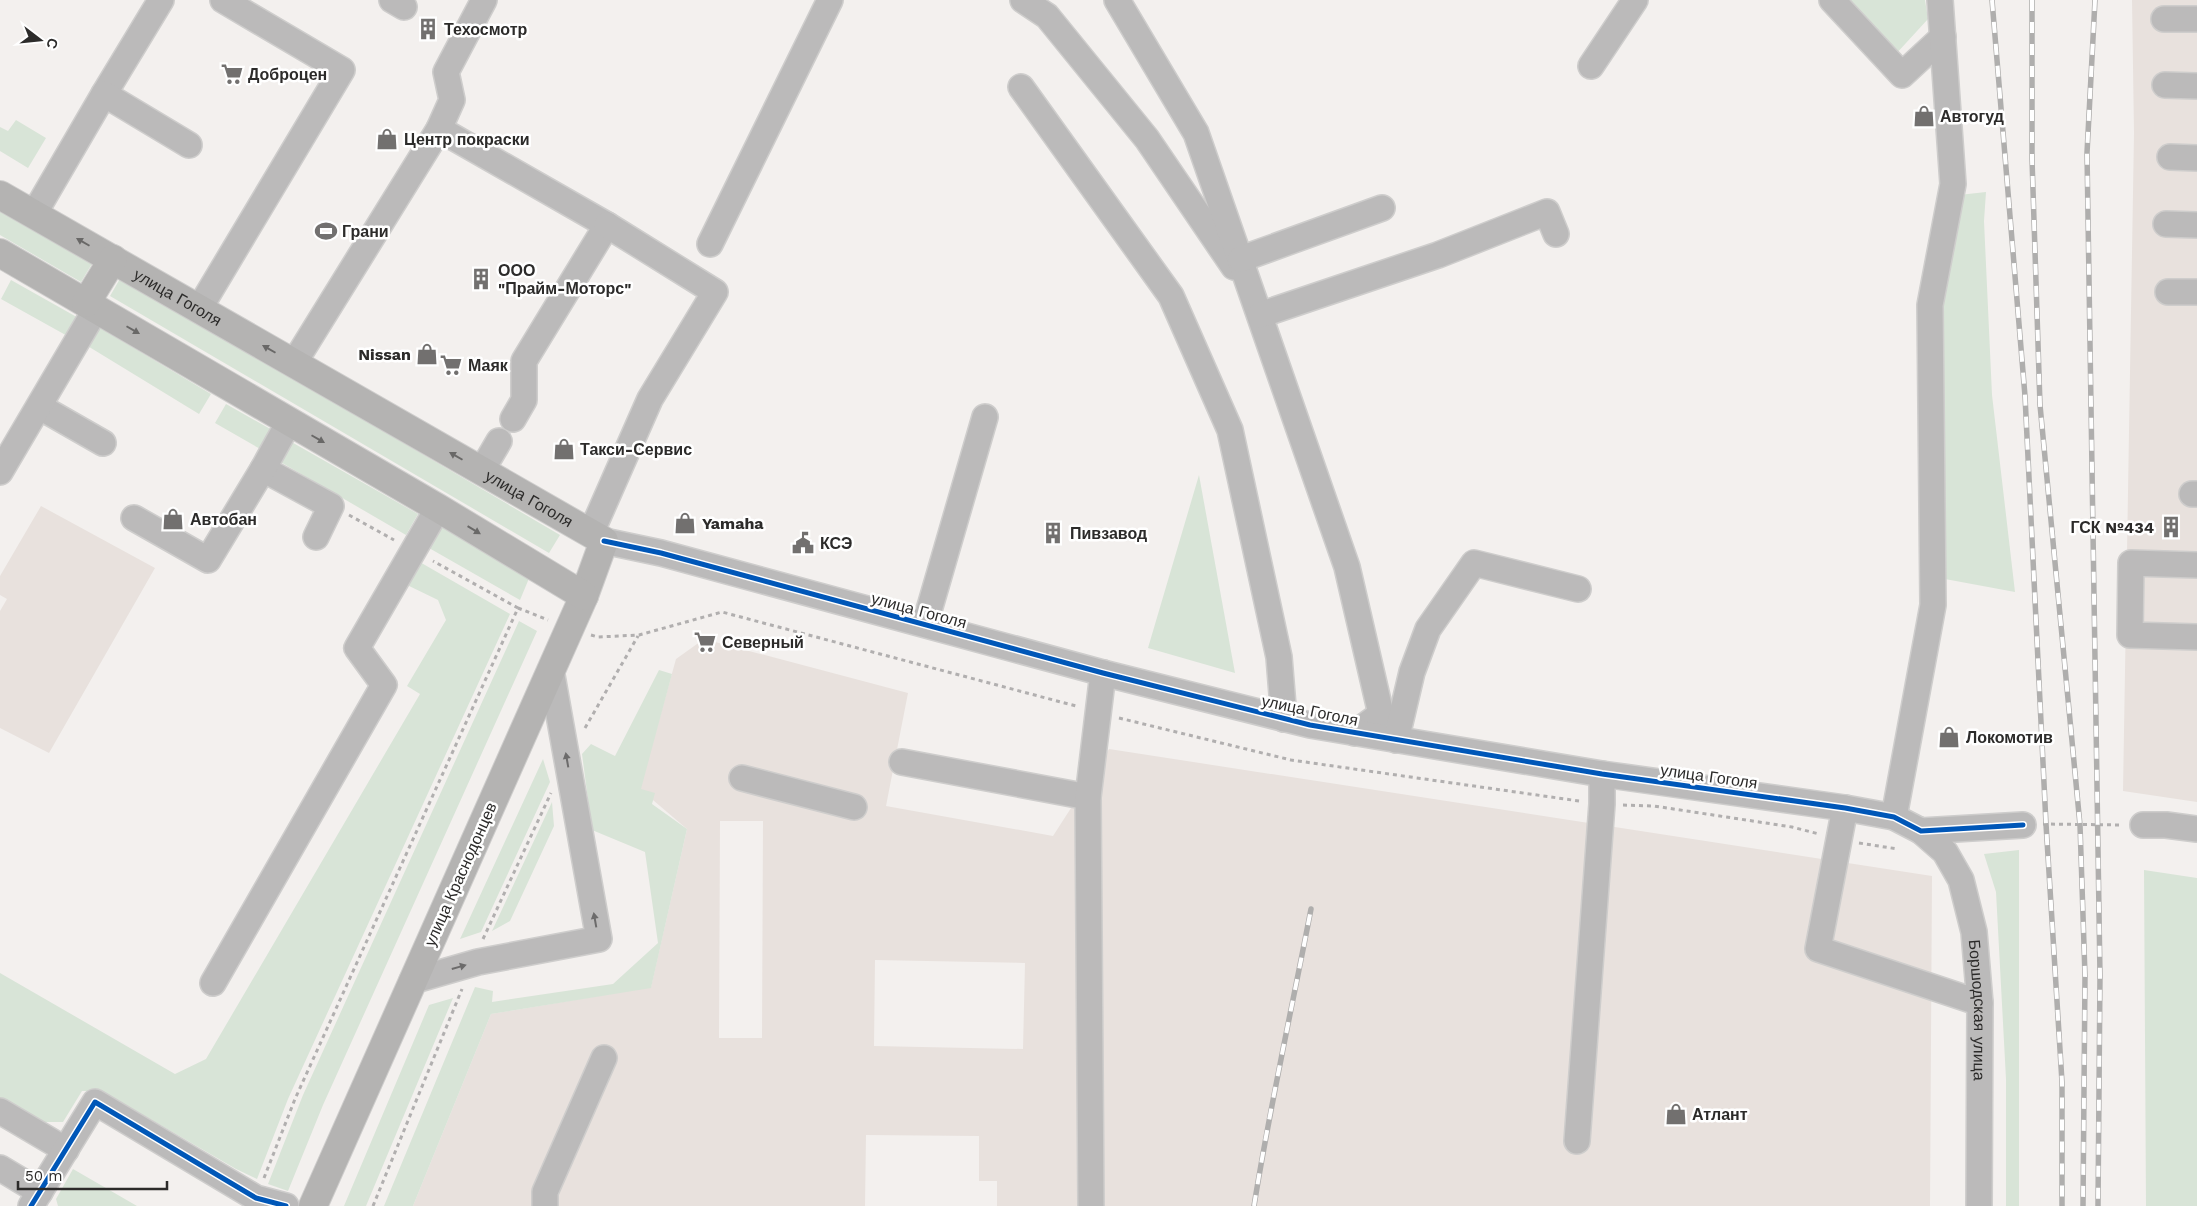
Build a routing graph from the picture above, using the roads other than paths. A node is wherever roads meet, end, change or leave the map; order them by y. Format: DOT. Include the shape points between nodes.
graph roads {
  1 [pos="161,0"];
  2 [pos="222,0"];
  3 [pos="484,0"];
  4 [pos="830,0"];
  5 [pos="1023,0"];
  6 [pos="1117,0"];
  7 [pos="1635,0"];
  8 [pos="1832,0"];
  9 [pos="1940,0"];
  10 [pos="2164,19"];
  11 [pos="2197,19"];
  12 [pos="1943,37"];
  13 [pos="1591,66"];
  14 [pos="2165,85"];
  15 [pos="2197,86"];
  16 [pos="1021,87"];
  17 [pos="104,94"];
  18 [pos="439,129"];
  19 [pos="189,145"];
  20 [pos="2170,158"];
  21 [pos="2197,158"];
  22 [pos="0,195"];
  23 [pos="1382,208"];
  24 [pos="34,214"];
  25 [pos="2166,224"];
  26 [pos="607,225"];
  27 [pos="2197,225"];
  28 [pos="1556,234"];
  29 [pos="710,244"];
  30 [pos="0,253"];
  31 [pos="113,259"];
  32 [pos="1241,259"];
  33 [pos="2168,292"];
  34 [pos="2197,292"];
  35 [pos="1257,305"];
  36 [pos="91,306"];
  37 [pos="199,309"];
  38 [pos="294,363"];
  39 [pos="40,406"];
  40 [pos="985,417"];
  41 [pos="513,419"];
  42 [pos="289,422"];
  43 [pos="499,441"];
  44 [pos="103,443"];
  45 [pos="263,469"];
  46 [pos="482,470"];
  47 [pos="0,472"];
  48 [pos="438,508"];
  49 [pos="134,518"];
  50 [pos="316,537"];
  51 [pos="597,537"];
  52 [pos="2197,565"];
  53 [pos="1578,589"];
  54 [pos="584,596"];
  55 [pos="925,624"];
  56 [pos="2197,637"];
  57 [pos="551,670"];
  58 [pos="1103,673"];
  59 [pos="1284,718"];
  60 [pos="1355,733"];
  61 [pos="1396,740"];
  62 [pos="902,762"];
  63 [pos="1602,774"];
  64 [pos="742,778"];
  65 [pos="1088,797"];
  66 [pos="854,807"];
  67 [pos="1845,808"];
  68 [pos="1894,817"];
  69 [pos="2022,825"];
  70 [pos="2143,826"];
  71 [pos="2197,830"];
  72 [pos="1921,831"];
  73 [pos="412,981"];
  74 [pos="213,983"];
  75 [pos="1980,1003"];
  76 [pos="604,1058"];
  77 [pos="0,1111"];
  78 [pos="1577,1141"];
  79 [pos="66,1150"];
  80 [pos="0,1168"];
  81 [pos="35,1202"];
  82 [pos="286,1206"];
  83 [pos="313,1206"];
  84 [pos="545,1206"];
  85 [pos="1091,1206"];
  86 [pos="1979,1206"];
  1 -- 17 [label="street"];
  2 -- 37 [label="street" via="342,70"];
  3 -- 18 [label="street" via="446,72 441,92 452,100"];
  4 -- 29 [label="street"];
  5 -- 35 [label="street" via="1047,16 1147,139"];
  6 -- 32 [label="street" via="1196,133"];
  7 -- 13 [label="street"];
  8 -- 12 [label="street" via="1902,75"];
  9 -- 12 [label="street"];
  10 -- 11 [label="street"];
  12 -- 68 [label="street" via="1953,184 1930,305 1933,605"];
  14 -- 15 [label="street"];
  16 -- 59 [label="street" via="1171,296 1230,430 1279,657"];
  17 -- 19 [label="street"];
  17 -- 24 [label="street"];
  18 -- 26 [label="street"];
  18 -- 38 [label="street"];
  20 -- 21 [label="street"];
  22 -- 24 [label="main road, улица Гоголя"];
  23 -- 32 [label="street"];
  31 -- 24 [label="main road, улица Гоголя, one-way"];
  25 -- 27 [label="street"];
  26 -- 41 [label="street" via="524,361 524,400"];
  26 -- 51 [label="street" via="715,292 650,399"];
  28 -- 35 [label="street" via="1547,212 1438,254"];
  30 -- 36 [label="main road"];
  31 -- 36 [label="main road"];
  31 -- 37 [label="main road, улица Гоголя"];
  32 -- 35 [label="street"];
  33 -- 34 [label="street"];
  35 -- 60 [label="street" via="1347,567 1373,674 1381,714"];
  36 -- 39 [label="street"];
  36 -- 42 [label="main road, one-way"];
  38 -- 37 [label="main road, улица Гоголя, one-way"];
  46 -- 38 [label="main road, улица Гоголя, one-way"];
  39 -- 44 [label="street"];
  39 -- 47 [label="street"];
  40 -- 55 [label="street"];
  42 -- 45 [label="street"];
  42 -- 48 [label="main road, one-way"];
  43 -- 46 [label="street"];
  45 -- 49 [label="street" via="208,560"];
  45 -- 50 [label="street" via="331,506"];
  46 -- 51 [label="main road, улица Гоголя"];
  48 -- 54 [label="main road, one-way"];
  48 -- 74 [label="street" via="357,648 384,686"];
  51 -- 54 [label="main road, улица Краснодонцев"];
  51 -- 55 [label="street, улица Гоголя"];
  52 -- 56 [label="street" via="2131,563 2130,635"];
  53 -- 61 [label="street" via="1474,564 1428,629 1412,672"];
  54 -- 57 [label="main road, улица Краснодонцев"];
  55 -- 58 [label="street, улица Гоголя"];
  57 -- 73 [label="main road, улица Краснодонцев"];
  73 -- 57 [label="street, one-way" via="472,963 598,939"];
  58 -- 59 [label="street, улица Гоголя"];
  58 -- 65 [label="street"];
  59 -- 60 [label="street, улица Гоголя"];
  60 -- 61 [label="street, улица Гоголя"];
  61 -- 63 [label="street, улица Гоголя"];
  62 -- 65 [label="street"];
  63 -- 67 [label="street, улица Гоголя"];
  63 -- 78 [label="street"];
  64 -- 66 [label="street"];
  65 -- 85 [label="street"];
  67 -- 68 [label="street, улица Гоголя"];
  67 -- 75 [label="street" via="1818,949"];
  68 -- 72 [label="street, улица Гоголя"];
  69 -- 72 [label="street"];
  70 -- 71 [label="street" via="2166,825"];
  72 -- 75 [label="street, Боршодская улица" via="1945,852 1961,880 1974,932"];
  73 -- 83 [label="main road, улица Краснодонцев"];
  75 -- 86 [label="street, Боршодская улица"];
  76 -- 84 [label="street" via="545,1192"];
  77 -- 79 [label="street"];
  79 -- 81 [label="street"];
  79 -- 82 [label="street" via="94,1102 256,1198"];
  80 -- 81 [label="street"];
}
